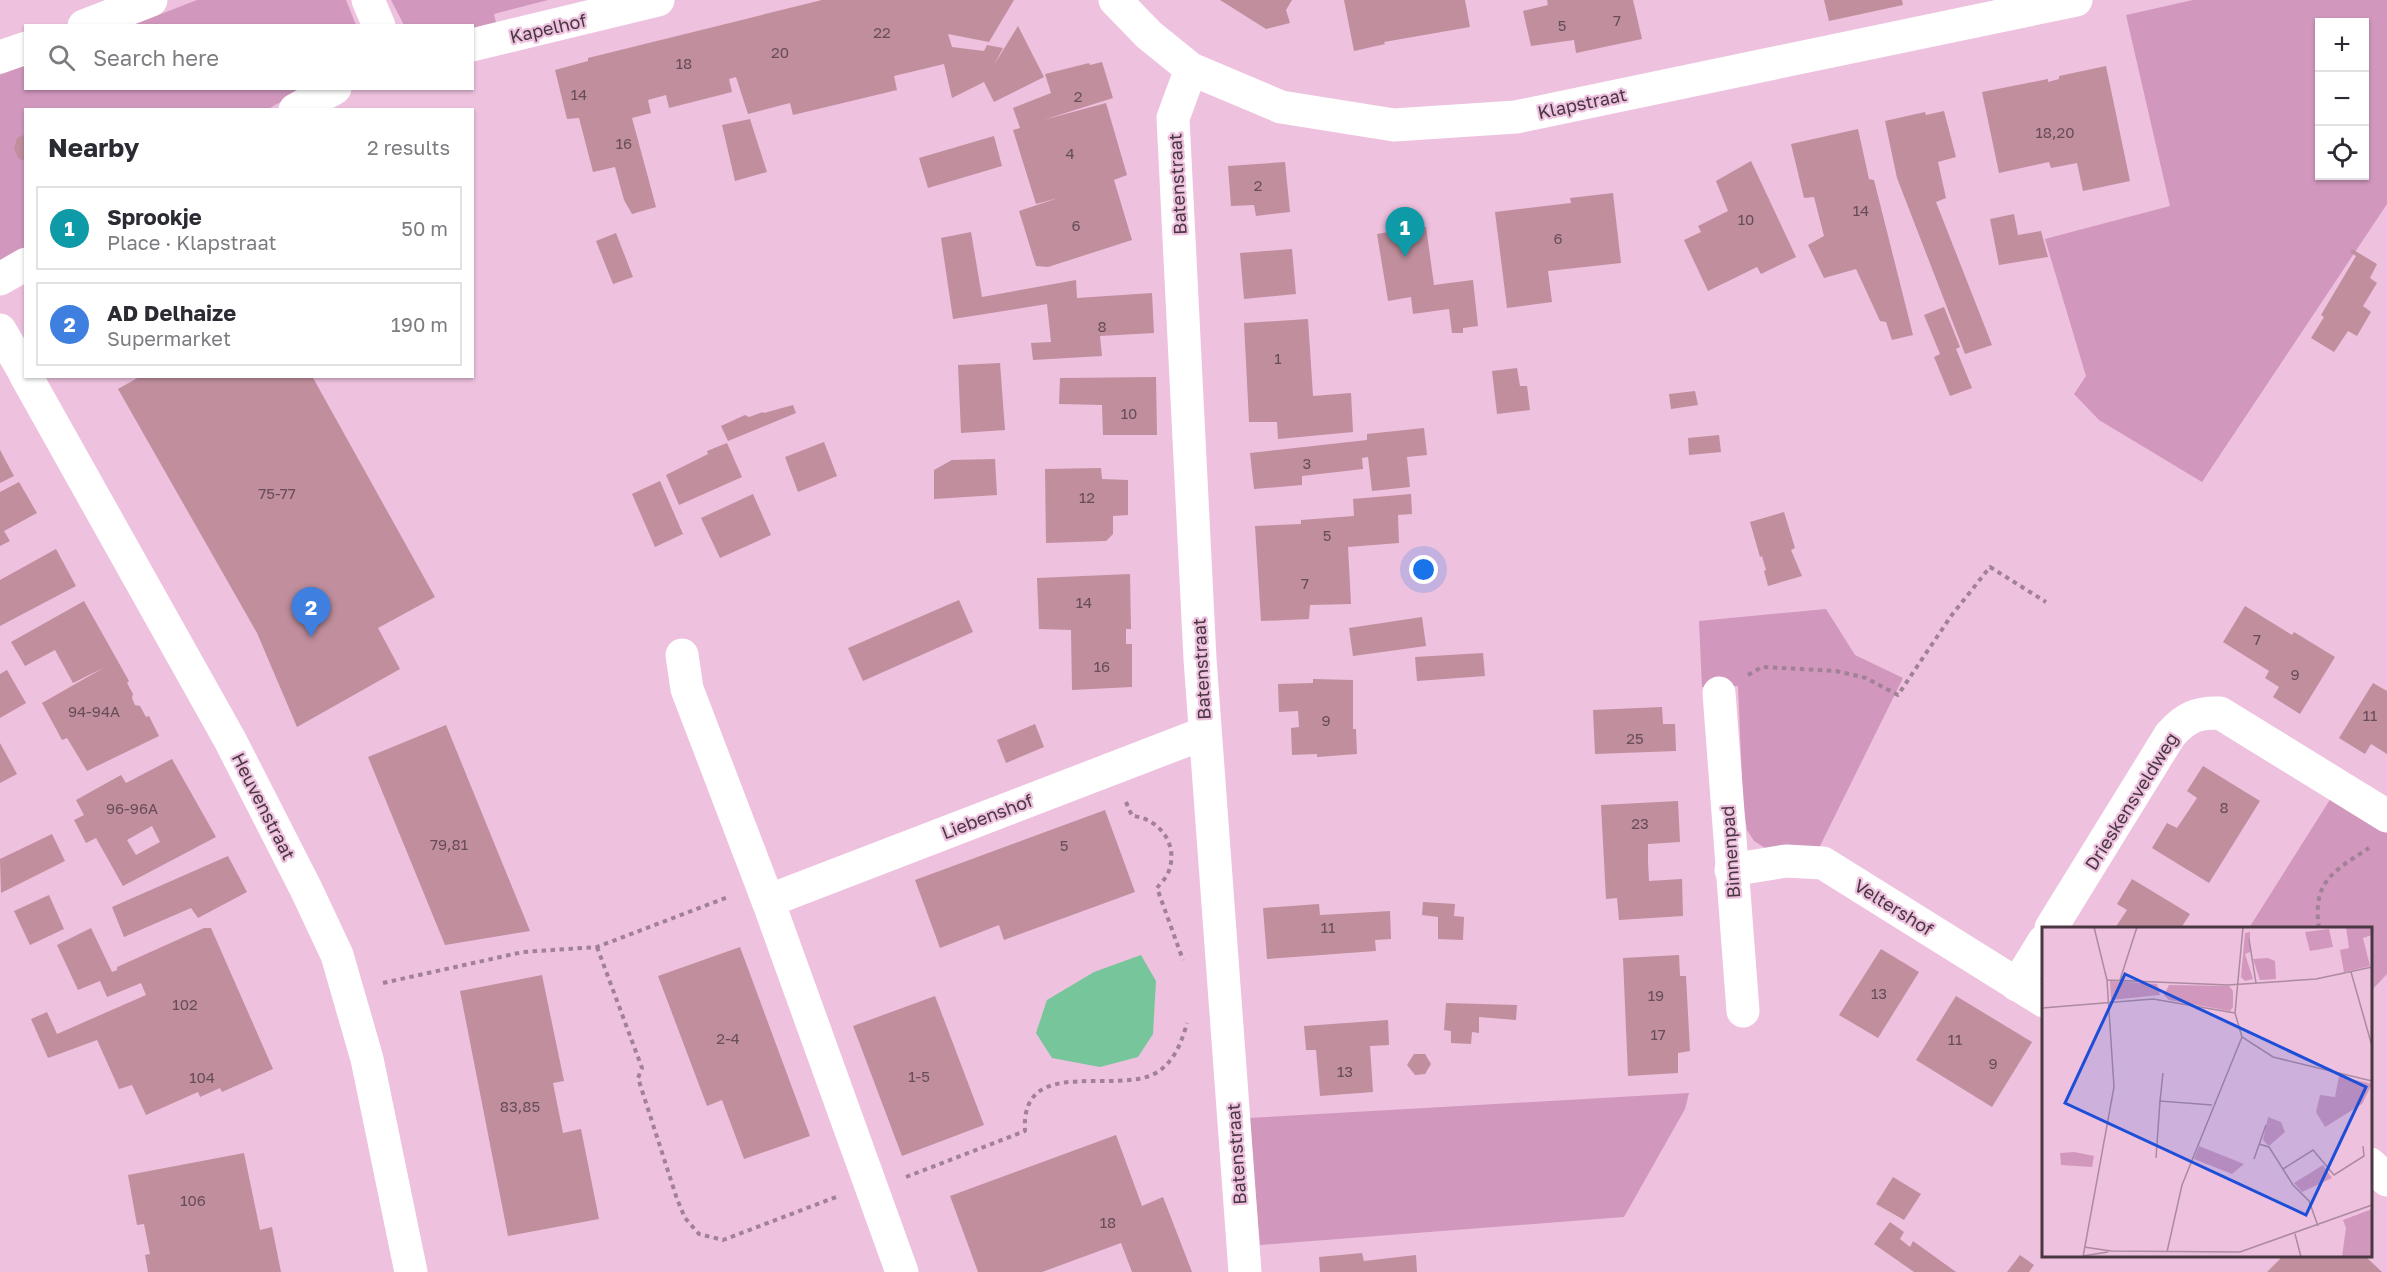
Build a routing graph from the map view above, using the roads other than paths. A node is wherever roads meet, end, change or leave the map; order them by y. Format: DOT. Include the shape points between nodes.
graph roads {
  1 [pos="151,0"];
  2 [pos="368,0"];
  3 [pos="658,0"];
  4 [pos="1115,0"];
  5 [pos="2076,0"];
  6 [pos="89,24"];
  7 [pos="378,24"];
  8 [pos="474,45"];
  9 [pos="24,49"];
  10 [pos="0,57"];
  11 [pos="1191,69"];
  12 [pos="331,90"];
  13 [pos="299,108"];
  14 [pos="24,265"];
  15 [pos="0,279"];
  16 [pos="0,330"];
  17 [pos="24,372"];
  18 [pos="27,378"];
  19 [pos="682,655"];
  20 [pos="1719,693"];
  21 [pos="1205,732"];
  22 [pos="2381,828"];
  23 [pos="1731,870"];
  24 [pos="765,892"];
  25 [pos="2052,927"];
  26 [pos="2042,945"];
  27 [pos="2030,993"];
  28 [pos="1743,1011"];
  29 [pos="2372,1166"];
  30 [pos="2387,1180"];
  31 [pos="411,1272"];
  32 [pos="902,1272"];
  33 [pos="1245,1272"];
  1 -- 6 [label="street"];
  2 -- 7 [label="street"];
  3 -- 8 [label="street, Kapelhof"];
  4 -- 11 [label="street, Klapstraat" via="1149,35"];
  5 -- 11 [label="street, Klapstraat" via="1516,117 1382,123 1281,107"];
  9 -- 10 [label="street"];
  11 -- 21 [label="street, Batenstraat" via="1173,118"];
  12 -- 13 [label="street"];
  14 -- 15 [label="street"];
  16 -- 17 [label="street, Heuvenstraat"];
  18 -- 31 [label="street, Heuvenstraat" via="230,740 337,955 367,1059"];
  19 -- 24 [label="street" via="687,689"];
  20 -- 23 [label="street, Binnenpad"];
  21 -- 24 [label="street, Liebenshof"];
  21 -- 33 [label="street, Batenstraat"];
  22 -- 25 [label="street, Drieskensveldweg" via="2220,713 2191,716 2170,735"];
  23 -- 27 [label="street, Veltershof" via="1786,861 1823,863"];
  23 -- 28 [label="street, Binnenpad"];
  24 -- 32 [label="street"];
  26 -- 27 [label="street"];
  29 -- 30 [label="street"];
}
